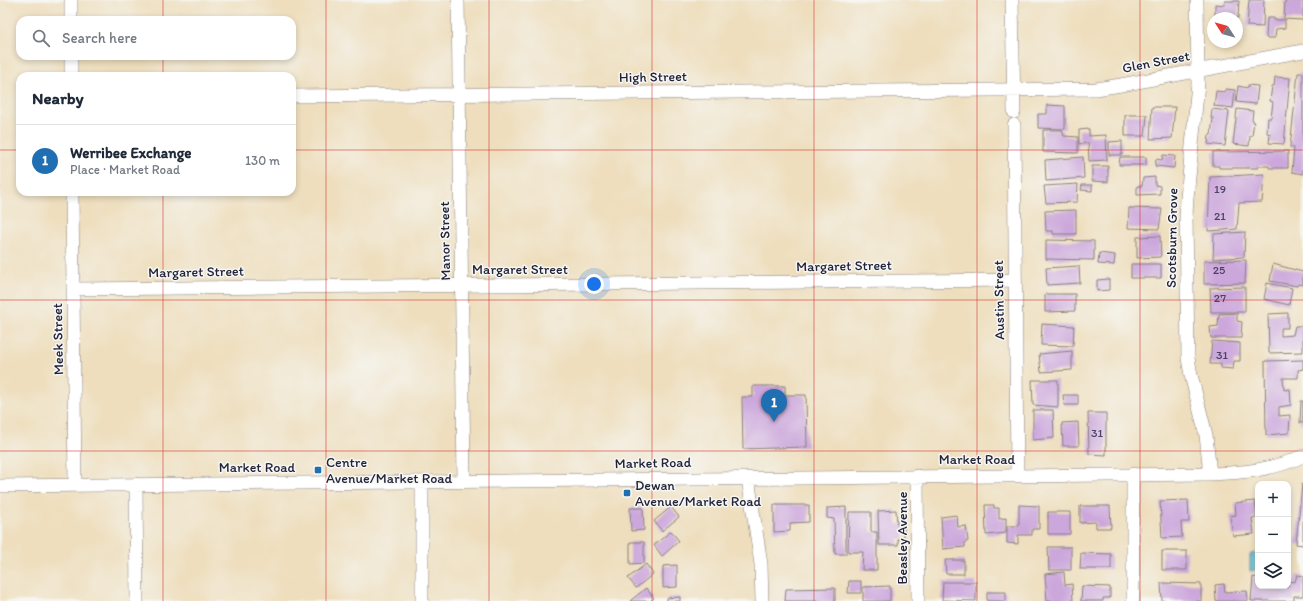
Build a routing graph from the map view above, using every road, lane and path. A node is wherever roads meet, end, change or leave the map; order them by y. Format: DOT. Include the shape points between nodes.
graph roads {
  1 [pos="71,0"];
  2 [pos="458,0"];
  3 [pos="1012,0"];
  4 [pos="1197,0"];
  5 [pos="71,16"];
  6 [pos="1303,51"];
  7 [pos="71,60"];
  8 [pos="1198,70"];
  9 [pos="71,72"];
  10 [pos="1013,89"];
  11 [pos="459,95"];
  12 [pos="296,96"];
  13 [pos="72,196"];
  14 [pos="1015,280"];
  15 [pos="461,285"];
  16 [pos="74,289"];
  17 [pos="1303,456"];
  18 [pos="1133,474"];
  19 [pos="1210,474"];
  20 [pos="1017,475"];
  21 [pos="917,476"];
  22 [pos="748,478"];
  23 [pos="464,481"];
  24 [pos="422,482"];
  25 [pos="136,484"];
  26 [pos="75,485"];
  27 [pos="0,486"];
  28 [pos="137,601"];
  29 [pos="422,601"];
  30 [pos="762,601"];
  31 [pos="918,601"];
  32 [pos="1133,601"];
  1 -- 5 [label="street"];
  2 -- 11 [label="street, Manor Street"];
  3 -- 10 [label="street, Austin Street"];
  4 -- 8 [label="street, Scotsburn Grove"];
  6 -- 8 [label="street, Glen Street"];
  7 -- 9 [label="street"];
  8 -- 10 [label="street, Glen Street" via="1106,88"];
  8 -- 19 [label="street, Scotsburn Grove" via="1187,198 1188,358 1206,435"];
  10 -- 11 [label="street, High Street"];
  10 -- 14 [label="street, Austin Street"];
  11 -- 12 [label="street, High Street"];
  11 -- 15 [label="street, Manor Street"];
  13 -- 16 [label="street, Meek Street"];
  14 -- 15 [label="street, Margaret Street"];
  14 -- 20 [label="street, Austin Street"];
  15 -- 16 [label="street, Margaret Street"];
  15 -- 23 [label="street, Manor Street"];
  16 -- 26 [label="street, Meek Street"];
  17 -- 19 [label="street, Market Road" via="1288,463 1253,471"];
  18 -- 19 [label="street, Market Road"];
  18 -- 20 [label="street, Market Road"];
  18 -- 32 [label="street"];
  20 -- 21 [label="street, Market Road"];
  21 -- 22 [label="street, Market Road"];
  21 -- 31 [label="street, Beasley Avenue"];
  22 -- 23 [label="street, Market Road"];
  22 -- 30 [label="street" via="761,564"];
  23 -- 24 [label="street, Market Road"];
  24 -- 25 [label="street, Market Road"];
  24 -- 29 [label="street"];
  25 -- 26 [label="street, Market Road"];
  25 -- 28 [label="street"];
  26 -- 27 [label="street, Market Road"];
}
